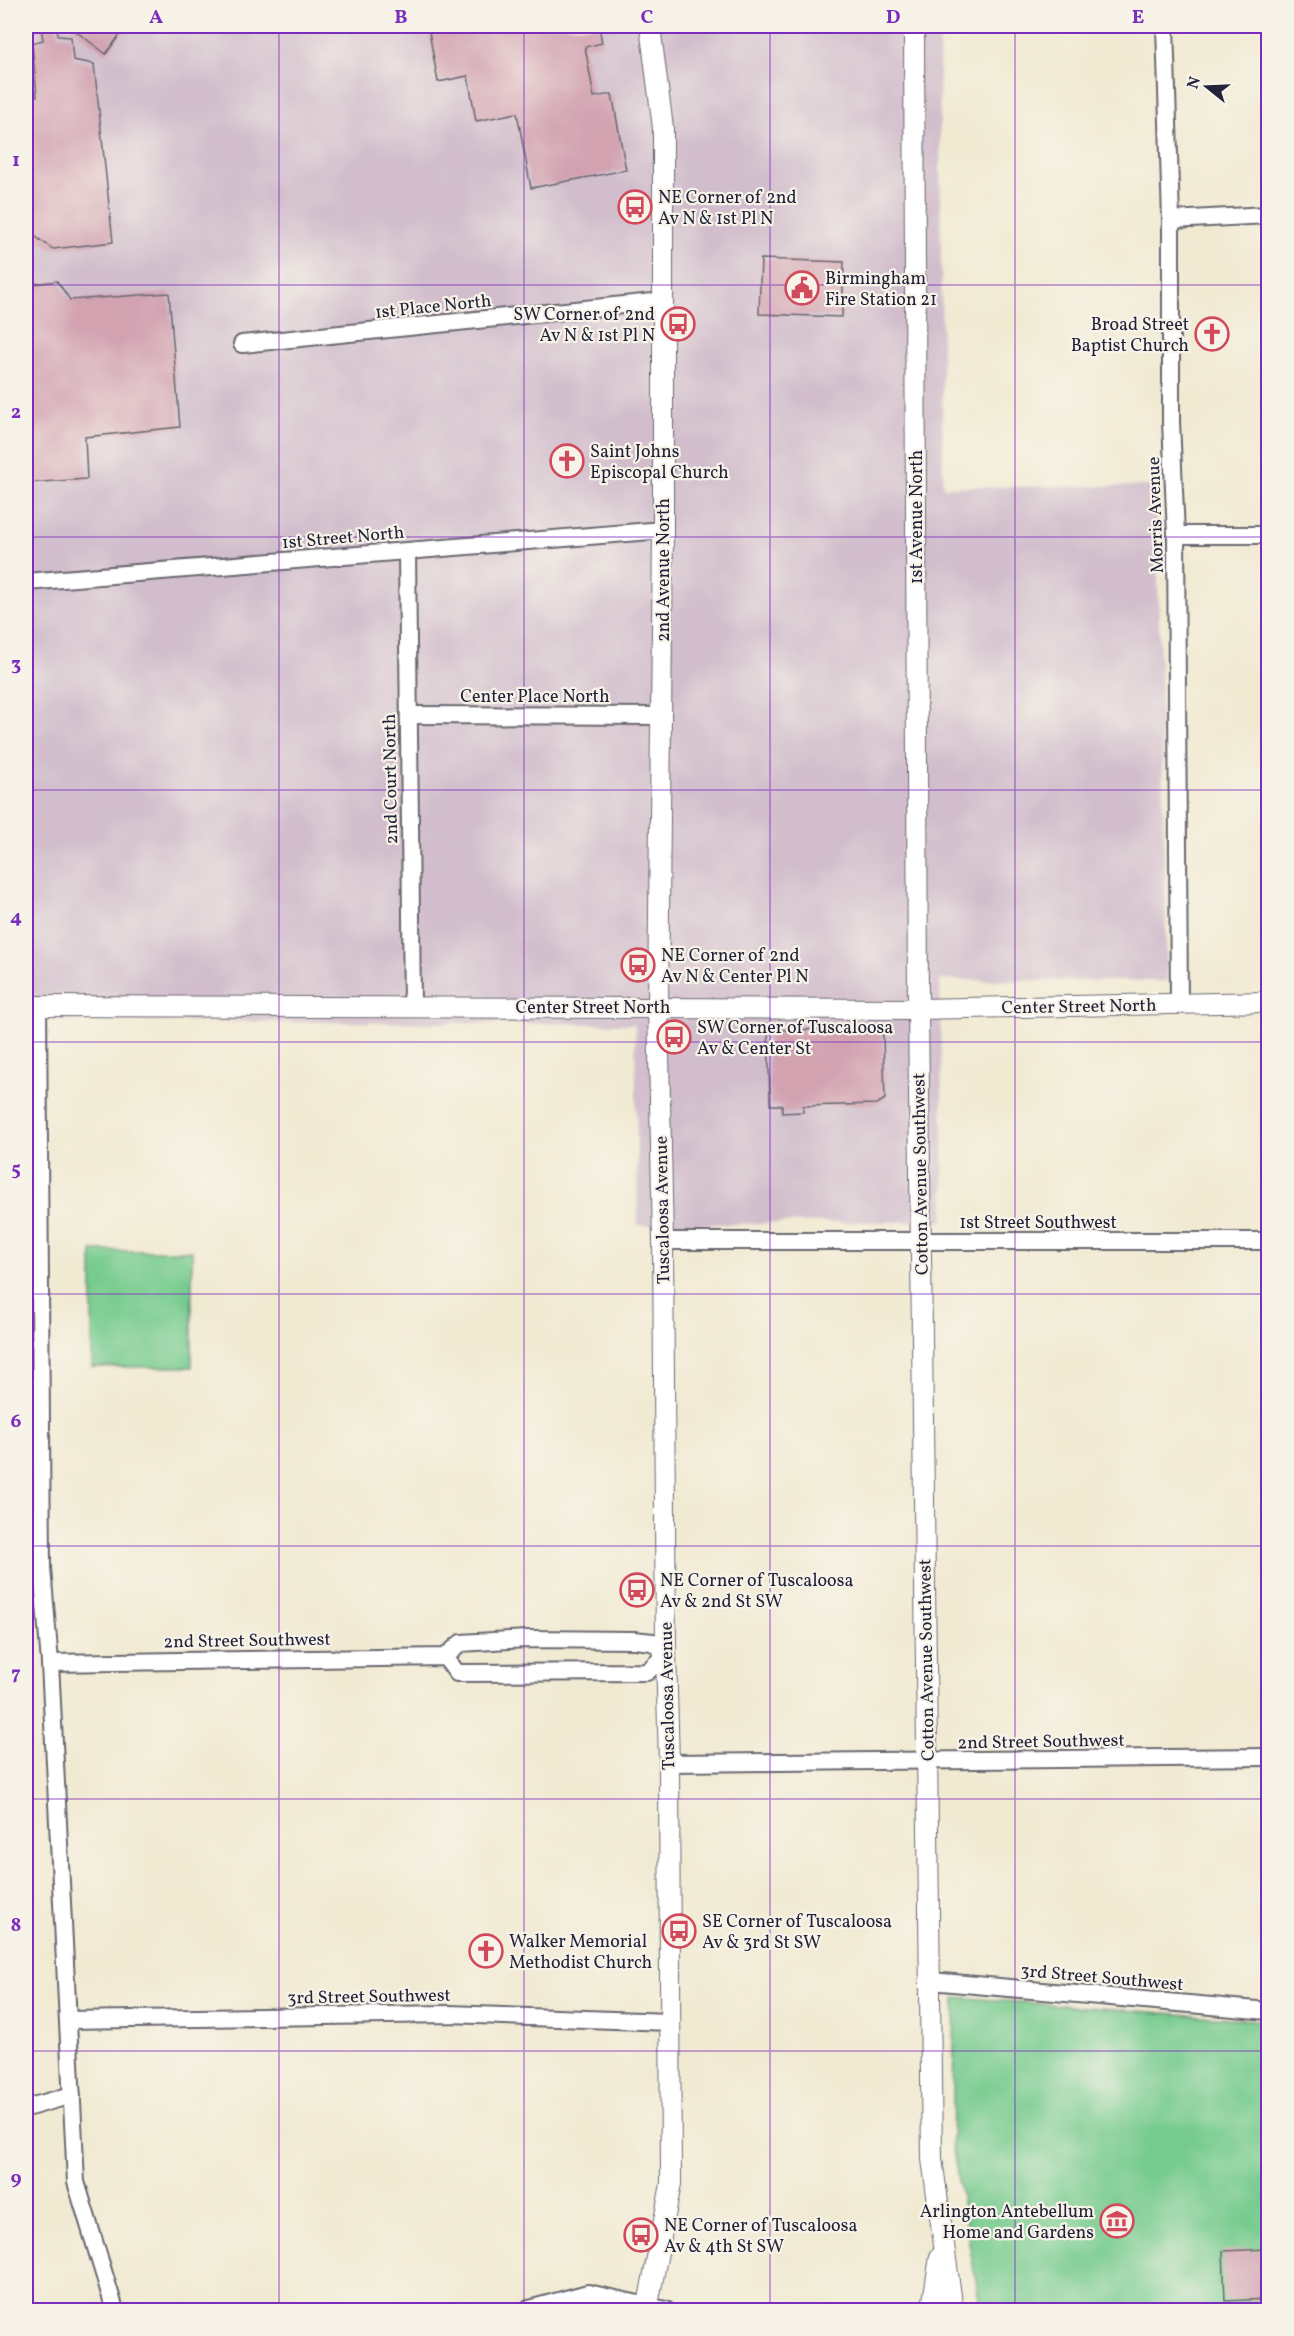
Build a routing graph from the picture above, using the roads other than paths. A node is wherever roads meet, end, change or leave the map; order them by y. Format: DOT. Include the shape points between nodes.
graph roads {
  1 [pos="650,26"];
  2 [pos="914,26"];
  3 [pos="1165,26"];
  4 [pos="1269,215"];
  5 [pos="1171,220"];
  6 [pos="663,301"];
  7 [pos="242,344"];
  8 [pos="663,530"];
  9 [pos="1176,535"];
  10 [pos="1269,535"];
  11 [pos="407,552"];
  12 [pos="26,582"];
  13 [pos="409,715"];
  14 [pos="662,716"];
  15 [pos="1269,1002"];
  16 [pos="1179,1004"];
  17 [pos="32,1006"];
  18 [pos="412,1006"];
  19 [pos="658,1006"];
  20 [pos="918,1009"];
  21 [pos="663,1241"];
  22 [pos="1269,1241"];
  23 [pos="921,1242"];
  24 [pos="33,1302"];
  25 [pos="34,1552"];
  26 [pos="666,1653"];
  27 [pos="445,1657"];
  28 [pos="50,1663"];
  29 [pos="1269,1757"];
  30 [pos="927,1762"];
  31 [pos="669,1763"];
  32 [pos="931,1981"];
  33 [pos="1269,2011"];
  34 [pos="68,2020"];
  35 [pos="670,2022"];
  36 [pos="72,2095"];
  37 [pos="26,2108"];
  38 [pos="943,2237"];
  39 [pos="654,2309"];
  40 [pos="115,2310"];
  41 [pos="526,2310"];
  42 [pos="929,2310"];
  43 [pos="953,2310"];
  1 -- 6 [label="street, 2nd Avenue North" via="663,128"];
  2 -- 20 [label="street, 1st Avenue North"];
  3 -- 5 [label="street, Morris Avenue"];
  4 -- 5 [label="street"];
  5 -- 9 [label="street, Morris Avenue" via="1171,420"];
  6 -- 7 [label="street, 1st Place North"];
  6 -- 8 [label="street, 2nd Avenue North"];
  8 -- 11 [label="street, 1st Street North"];
  8 -- 14 [label="street, 2nd Avenue North"];
  9 -- 10 [label="street"];
  9 -- 16 [label="street, Morris Avenue"];
  11 -- 12 [label="street, 1st Street North"];
  11 -- 13 [label="street, 2nd Court North"];
  13 -- 14 [label="street, Center Place North"];
  13 -- 18 [label="street, 2nd Court North"];
  14 -- 19 [label="street, 2nd Avenue North"];
  15 -- 16 [label="street, Center Street North"];
  16 -- 20 [label="street, Center Street North"];
  17 -- 18 [label="street, Center Street North"];
  17 -- 24 [label="street"];
  18 -- 19 [label="street, Center Street North"];
  19 -- 20 [label="street, Center Street North"];
  19 -- 21 [label="street, Tuscaloosa Avenue"];
  20 -- 23 [label="street, Cotton Avenue Southwest"];
  21 -- 23 [label="street, 1st Street Southwest"];
  21 -- 26 [label="street, Tuscaloosa Avenue"];
  22 -- 23 [label="street, 1st Street Southwest"];
  23 -- 30 [label="street, Cotton Avenue Southwest"];
  24 -- 25 [label="street"];
  25 -- 28 [label="street"];
  26 -- 27 [label="street, 2nd Street Southwest" via="654,1642 634,1640 527,1640 461,1643"];
  26 -- 27 [label="street" via="647,1672 458,1673"];
  26 -- 31 [label="street, Tuscaloosa Avenue"];
  27 -- 28 [label="street, 2nd Street Southwest"];
  28 -- 34 [label="street"];
  29 -- 30 [label="street, 2nd Street Southwest"];
  30 -- 31 [label="street, 2nd Street Southwest"];
  30 -- 32 [label="street, Cotton Avenue Southwest"];
  31 -- 35 [label="street, Tuscaloosa Avenue"];
  32 -- 33 [label="street, 3rd Street Southwest"];
  32 -- 38 [label="street, Cotton Avenue Southwest" via="932,2159"];
  34 -- 35 [label="street, 3rd Street Southwest" via="449,2014"];
  34 -- 36 [label="street"];
  35 -- 39 [label="street, Tuscaloosa Avenue" via="671,2184"];
  36 -- 37 [label="street"];
  36 -- 40 [label="street" via="76,2182"];
  38 -- 42 [label="street"];
  38 -- 43 [label="street, Cotton Avenue Southwest"];
  39 -- 41 [label="street" via="588,2293"];
}
